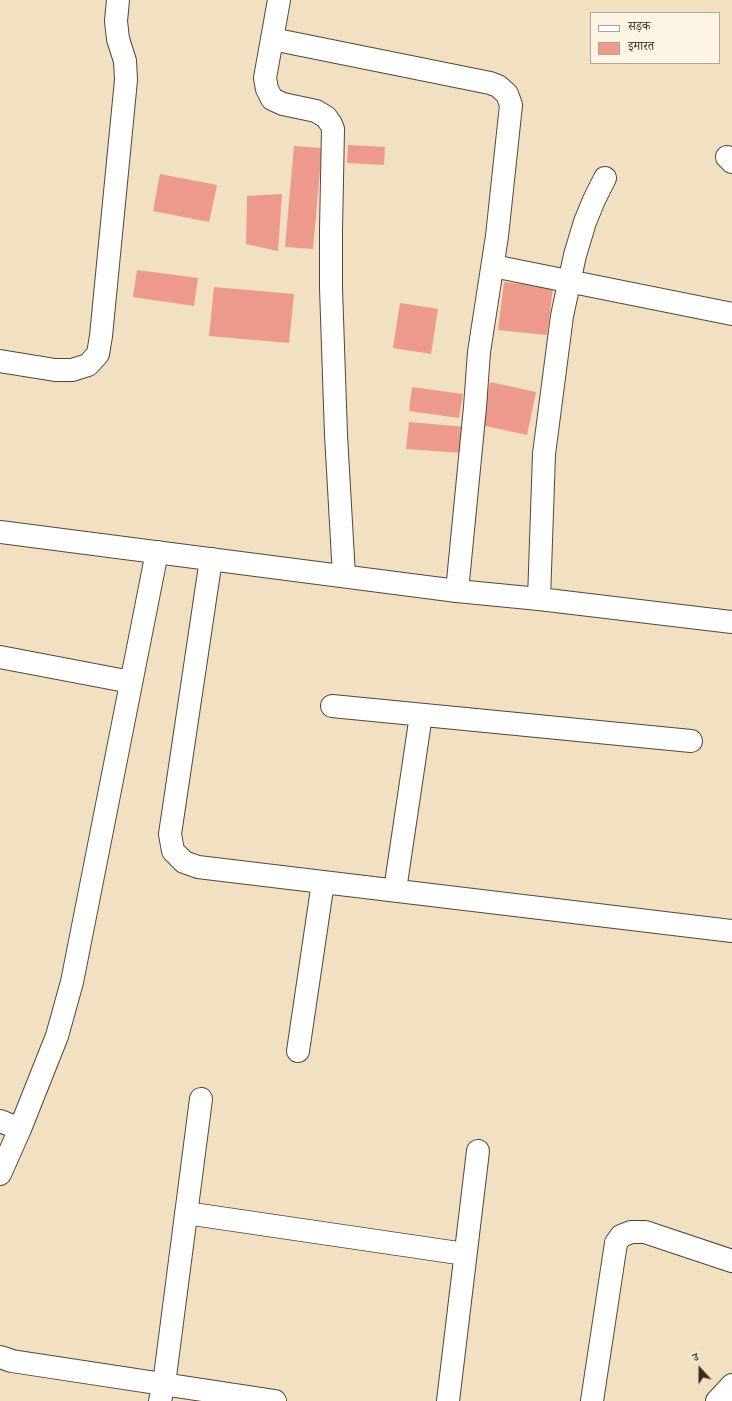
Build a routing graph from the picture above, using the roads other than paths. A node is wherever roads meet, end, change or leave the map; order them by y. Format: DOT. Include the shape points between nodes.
graph roads {
  1 [pos="118,0"];
  2 [pos="279,0"];
  3 [pos="272,39"];
  4 [pos="605,178"];
  5 [pos="493,266"];
  6 [pos="569,281"];
  7 [pos="732,314"];
  8 [pos="0,361"];
  9 [pos="0,532"];
  10 [pos="157,552"];
  11 [pos="211,559"];
  12 [pos="344,576"];
  13 [pos="457,591"];
  14 [pos="539,599"];
  15 [pos="732,622"];
  16 [pos="0,657"];
  17 [pos="132,682"];
  18 [pos="332,706"];
  19 [pos="421,715"];
  20 [pos="691,742"];
  21 [pos="323,882"];
  22 [pos="395,890"];
  23 [pos="732,931"];
  24 [pos="298,1051"];
  25 [pos="201,1099"];
  26 [pos="0,1121"];
  27 [pos="20,1129"];
  28 [pos="478,1151"];
  29 [pos="0,1174"];
  30 [pos="186,1213"];
  31 [pos="465,1254"];
  32 [pos="732,1260"];
  33 [pos="0,1357"];
  34 [pos="732,1385"];
  35 [pos="162,1393"];
  36 [pos="275,1401"];
  37 [pos="448,1401"];
  38 [pos="592,1401"];
  39 [pos="717,1401"];
  1 -- 8 [label="main road" via="116,21 125,61 126,80 98,354 88,365 72,370 55,370"];
  2 -- 3 [label="main road"];
  3 -- 5 [label="main road" via="490,83 507,94 511,105"];
  3 -- 12 [label="main road" via="265,78 266,89 272,99 316,111 326,117 333,129 331,288"];
  4 -- 6 [label="main road" via="585,222"];
  5 -- 6 [label="main road"];
  5 -- 13 [label="main road" via="479,352"];
  6 -- 7 [label="main road"];
  6 -- 14 [label="main road" via="544,454"];
  9 -- 10 [label="main road"];
  10 -- 11 [label="main road"];
  10 -- 17 [label="main road"];
  11 -- 12 [label="main road"];
  11 -- 21 [label="main road" via="170,834 173,851 184,862 198,867"];
  12 -- 13 [label="main road"];
  13 -- 14 [label="main road"];
  14 -- 15 [label="main road"];
  16 -- 17 [label="main road"];
  17 -- 27 [label="main road" via="72,982 58,1036"];
  18 -- 19 [label="main road"];
  19 -- 20 [label="main road"];
  19 -- 22 [label="main road"];
  21 -- 22 [label="main road"];
  21 -- 24 [label="main road"];
  22 -- 23 [label="main road"];
  25 -- 30 [label="main road"];
  26 -- 27 [label="main road"];
  27 -- 29 [label="main road"];
  28 -- 31 [label="main road"];
  30 -- 31 [label="main road"];
  30 -- 35 [label="main road"];
  31 -- 37 [label="main road"];
  32 -- 38 [label="main road" via="645,1232 631,1232 621,1236 616,1244"];
  33 -- 35 [label="main road"];
  34 -- 39 [label="main road"];
  35 -- 36 [label="main road"];
}
